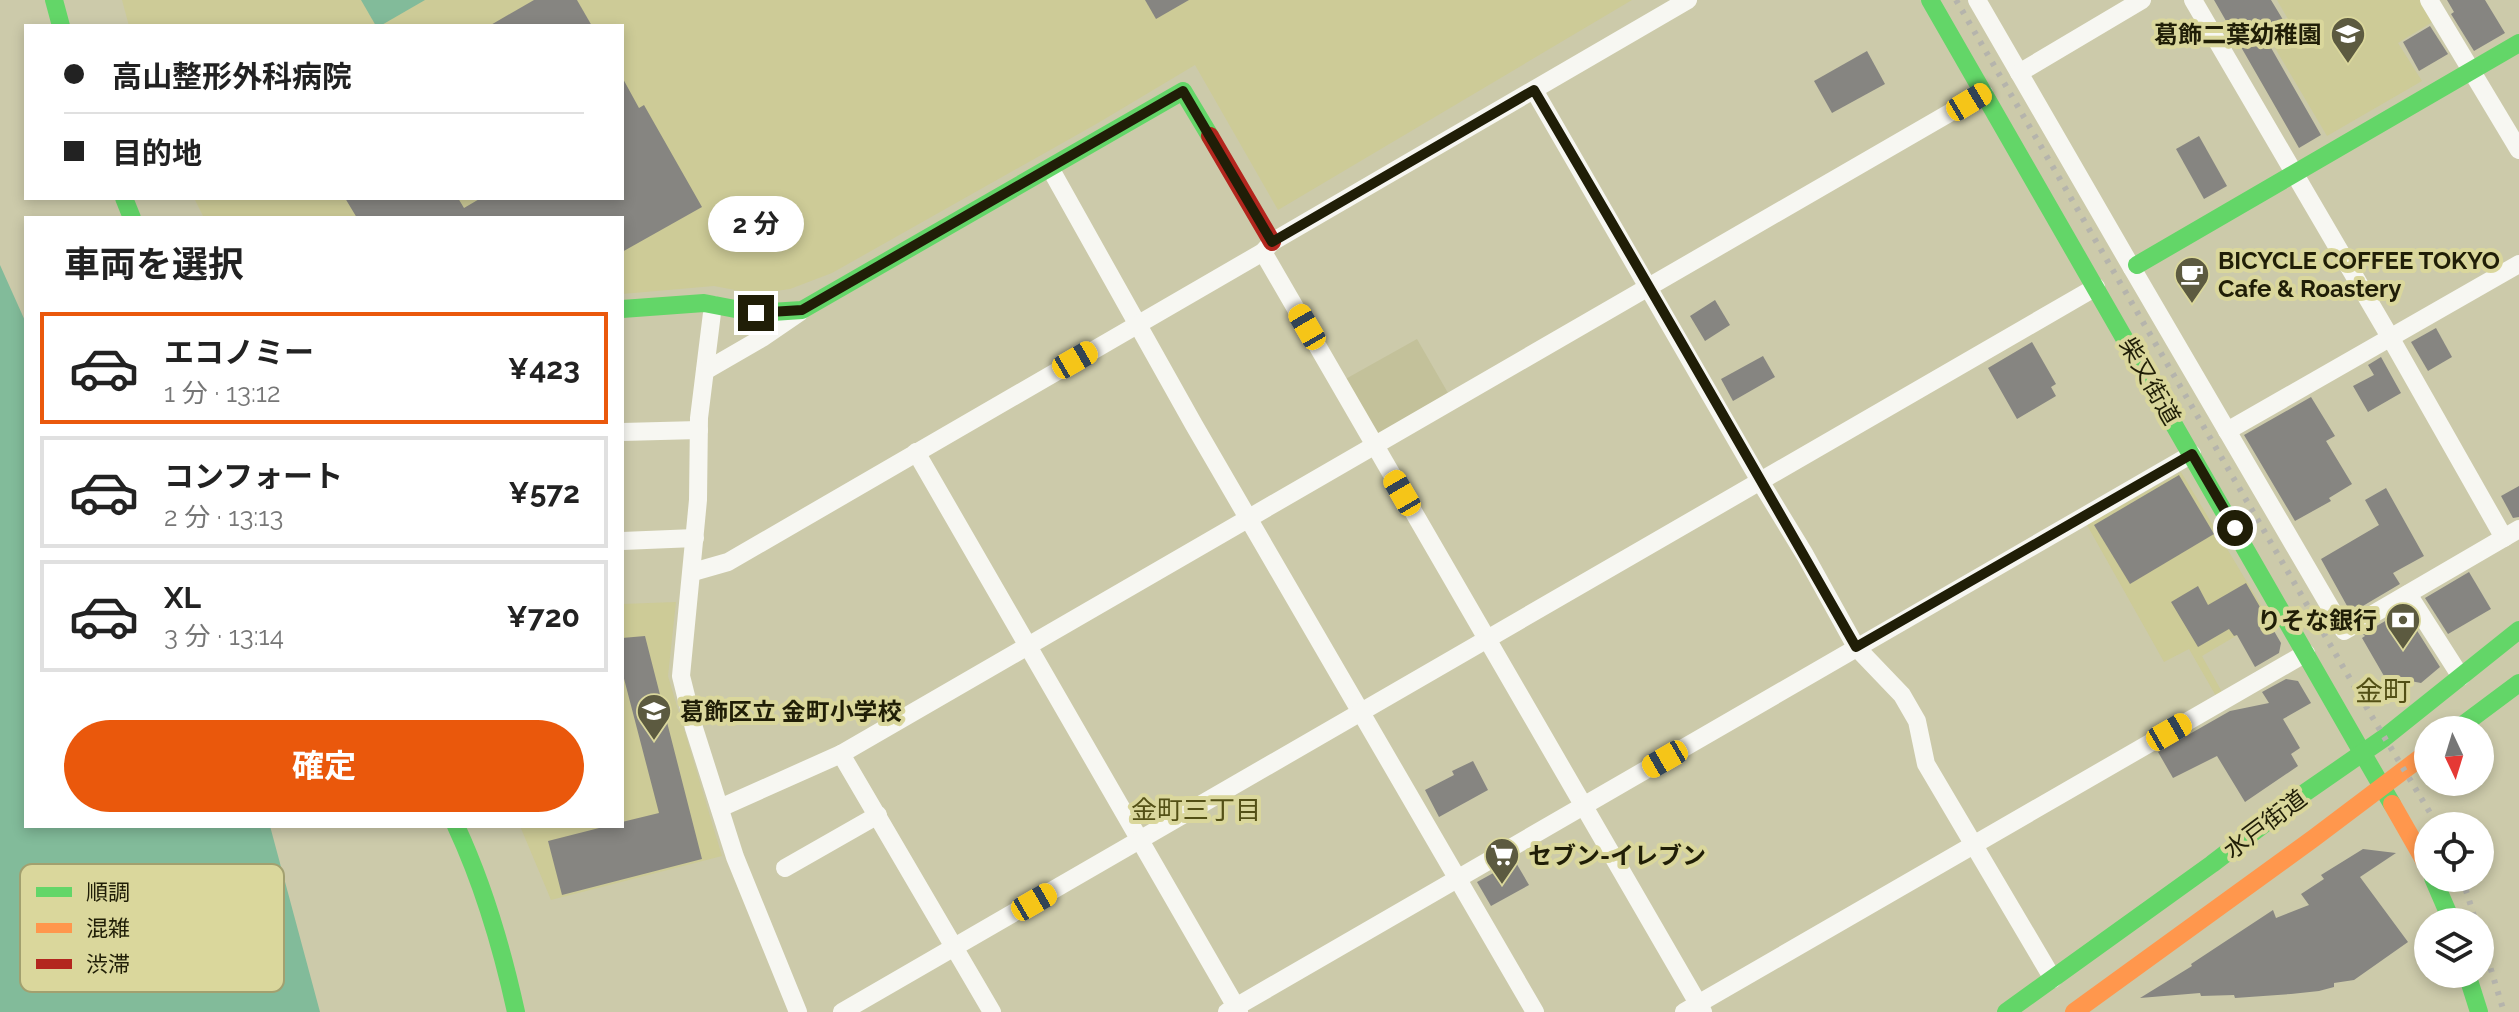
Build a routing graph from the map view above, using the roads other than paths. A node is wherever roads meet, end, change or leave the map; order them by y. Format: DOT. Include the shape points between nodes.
graph roads {
  1 [pos="54,0"];
  2 [pos="1688,0"];
  3 [pos="1930,0"];
  4 [pos="1977,0"];
  5 [pos="2142,0"];
  6 [pos="2193,0"];
  7 [pos="2429,0"];
  8 [pos="60,24"];
  9 [pos="2519,43"];
  10 [pos="2471,70"];
  11 [pos="2019,73"];
  12 [pos="1534,90"];
  13 [pos="1984,93"];
  14 [pos="2519,150"];
  15 [pos="1050,168"];
  16 [pos="2295,175"];
  17 [pos="1267,247"];
  18 [pos="2519,264"];
  19 [pos="2135,266"];
  20 [pos="2096,287"];
  21 [pos="1649,288"];
  22 [pos="713,305"];
  23 [pos="624,309"];
  24 [pos="802,310"];
  25 [pos="1137,324"];
  26 [pos="2390,337"];
  27 [pos="705,371"];
  28 [pos="699,430"];
  29 [pos="2227,431"];
  30 [pos="624,432"];
  31 [pos="1375,446"];
  32 [pos="916,452"];
  33 [pos="2192,454"];
  34 [pos="1760,481"];
  35 [pos="1250,517"];
  36 [pos="2511,534"];
  37 [pos="695,538"];
  38 [pos="624,541"];
  39 [pos="693,572"];
  40 [pos="2408,594"];
  41 [pos="2519,630"];
  42 [pos="1486,638"];
  43 [pos="1029,646"];
  44 [pos="1856,647"];
  45 [pos="2306,653"];
  46 [pos="2461,677"];
  47 [pos="2519,683"];
  48 [pos="1361,713"];
  49 [pos="2475,716"];
  50 [pos="2414,736"];
  51 [pos="841,754"];
  52 [pos="2363,754"];
  53 [pos="2414,763"];
  54 [pos="2351,783"];
  55 [pos="1582,807"];
  56 [pos="720,808"];
  57 [pos="2386,808"];
  58 [pos="878,815"];
  59 [pos="457,828"];
  60 [pos="2276,838"];
  61 [pos="1139,840"];
  62 [pos="1973,845"];
  63 [pos="2414,847"];
  64 [pos="785,868"];
  65 [pos="1458,879"];
  66 [pos="955,948"];
  67 [pos="2471,988"];
  68 [pos="2065,999"];
  69 [pos="1695,1009"];
  70 [pos="1234,1010"];
  71 [pos="516,1012"];
  72 [pos="798,1012"];
  73 [pos="842,1012"];
  74 [pos="992,1012"];
  75 [pos="1535,1012"];
  76 [pos="2006,1012"];
  77 [pos="2029,1012"];
  78 [pos="2099,1012"];
  79 [pos="2479,1012"];
  1 -- 8 [label="main road"];
  2 -- 12 [label="street"];
  3 -- 13 [label="main road, 柴又街道"];
  4 -- 11 [label="street"];
  5 -- 11 [label="street"];
  6 -- 16 [label="street"];
  7 -- 10 [label="street"];
  9 -- 10 [label="main road"];
  10 -- 14 [label="street"];
  10 -- 16 [label="main road"];
  11 -- 19 [label="street"];
  12 -- 17 [label="street"];
  12 -- 21 [label="street"];
  13 -- 20 [label="main road, 柴又街道"];
  13 -- 21 [label="street"];
  15 -- 17 [label="main road" via="1183,91"];
  15 -- 24 [label="main road"];
  15 -- 25 [label="street"];
  16 -- 19 [label="main road"];
  16 -- 26 [label="street"];
  17 -- 25 [label="street"];
  17 -- 31 [label="street"];
  18 -- 26 [label="street"];
  19 -- 29 [label="street"];
  20 -- 33 [label="main road, 柴又街道"];
  20 -- 34 [label="street"];
  21 -- 31 [label="street"];
  21 -- 34 [label="street"];
  22 -- 23 [label="main road"];
  22 -- 24 [label="main road" via="756,313"];
  22 -- 27 [label="street"];
  24 -- 27 [label="street"];
  25 -- 32 [label="street"];
  25 -- 35 [label="street"];
  26 -- 29 [label="street"];
  26 -- 36 [label="street"];
  27 -- 28 [label="street"];
  28 -- 30 [label="street"];
  28 -- 37 [label="street"];
  29 -- 40 [label="street" via="2344,631"];
  31 -- 35 [label="street"];
  31 -- 42 [label="street"];
  32 -- 39 [label="street" via="728,562"];
  32 -- 43 [label="street"];
  33 -- 44 [label="street"];
  33 -- 45 [label="main road, 柴又街道"];
  34 -- 42 [label="street"];
  34 -- 44 [label="street"];
  35 -- 43 [label="street"];
  35 -- 48 [label="street"];
  36 -- 40 [label="street"];
  37 -- 38 [label="street"];
  37 -- 39 [label="street"];
  39 -- 56 [label="street" via="681,676"];
  40 -- 46 [label="street"];
  41 -- 46 [label="main road, 水戸街道"];
  42 -- 48 [label="street"];
  42 -- 55 [label="street"];
  43 -- 51 [label="street"];
  43 -- 61 [label="street"];
  44 -- 55 [label="street"];
  44 -- 62 [label="street" via="1902,695 1917,721 1926,764"];
  45 -- 52 [label="main road, 柴又街道"];
  45 -- 62 [label="street"];
  46 -- 52 [label="main road, 水戸街道"];
  47 -- 49 [label="main road"];
  48 -- 61 [label="street"];
  48 -- 65 [label="street"];
  50 -- 54 [label="main road"];
  51 -- 56 [label="street"];
  51 -- 58 [label="street"];
  52 -- 57 [label="main road, 柴又街道"];
  52 -- 68 [label="main road, 水戸街道" via="2212,864"];
  53 -- 68 [label="main road, 水戸街道" via="2314,838"];
  55 -- 65 [label="street"];
  55 -- 69 [label="street"];
  56 -- 72 [label="street"];
  57 -- 63 [label="main road, 柴又街道"];
  57 -- 78 [label="main road"];
  58 -- 64 [label="street"];
  58 -- 66 [label="street"];
  59 -- 71 [label="main road" via="496,925"];
  60 -- 77 [label="main road, 水戸街道"];
  61 -- 66 [label="street"];
  61 -- 70 [label="street"];
  62 -- 68 [label="street"];
  62 -- 69 [label="street"];
  65 -- 70 [label="street"];
  65 -- 75 [label="street"];
  66 -- 73 [label="street"];
  66 -- 74 [label="street"];
  67 -- 79 [label="main road"];
  68 -- 76 [label="main road, 水戸街道"];
}
